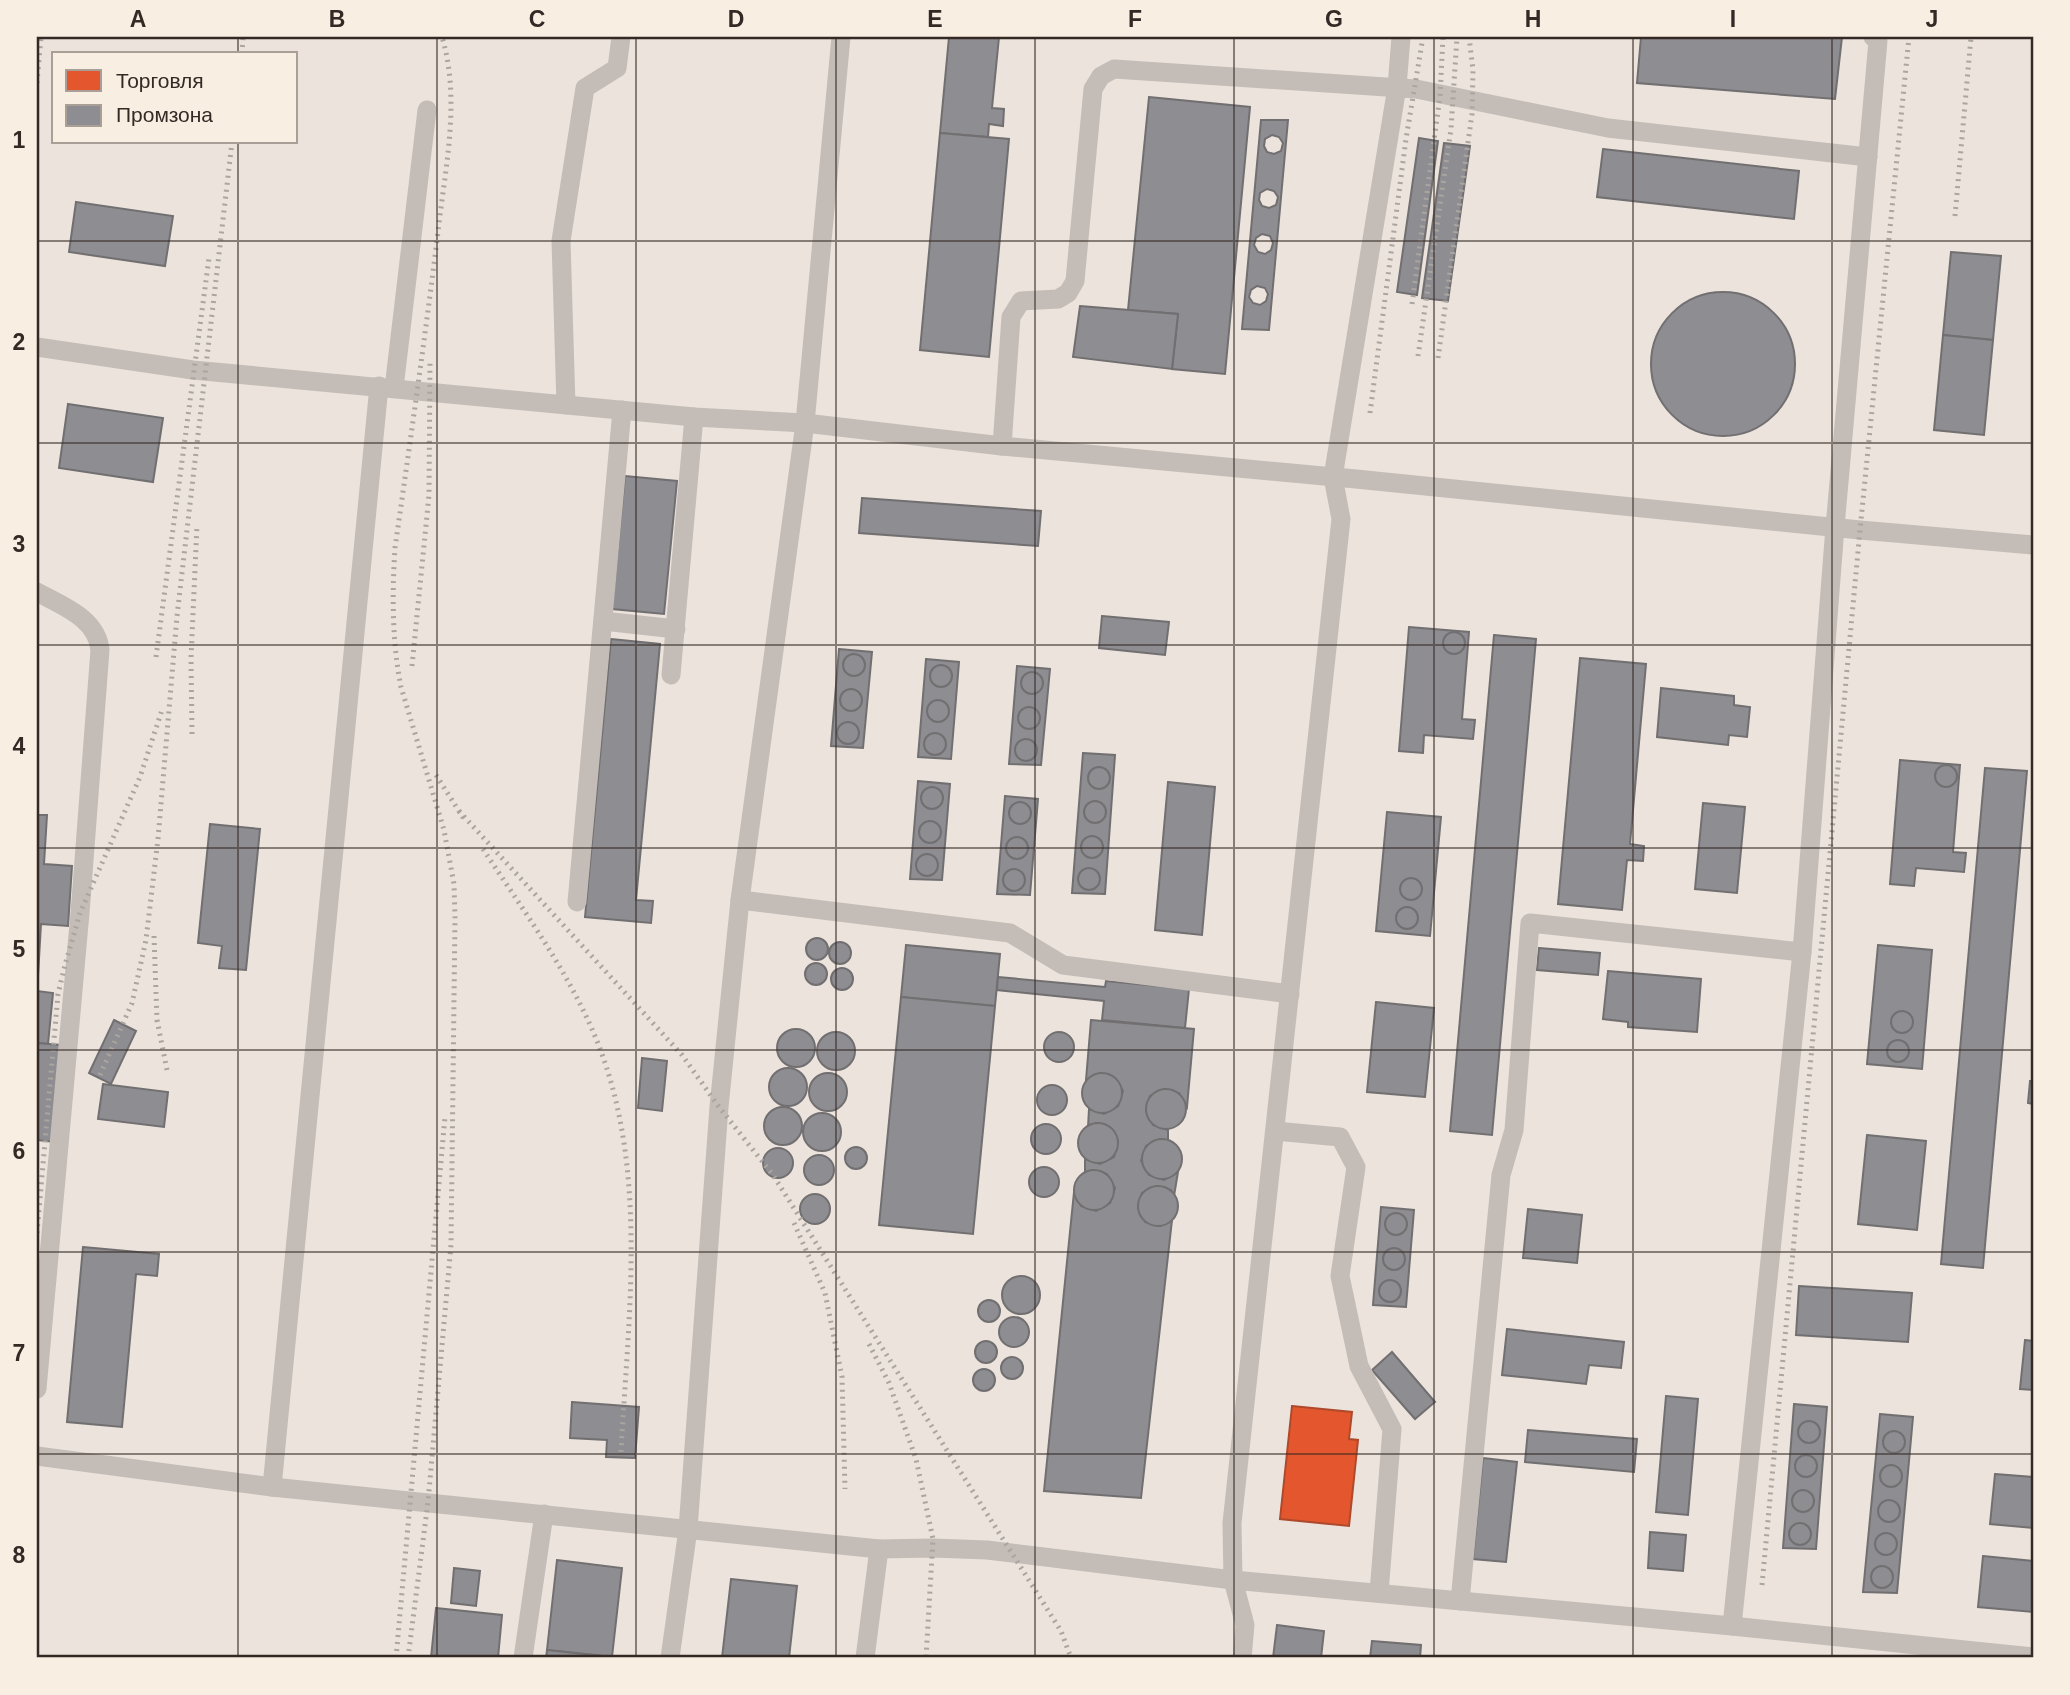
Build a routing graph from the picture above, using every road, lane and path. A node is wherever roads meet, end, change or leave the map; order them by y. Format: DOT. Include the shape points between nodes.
graph roads {
  1 [pos="621,37"];
  2 [pos="841,37"];
  3 [pos="1401,37"];
  4 [pos="1873,37"];
  5 [pos="1397,87"];
  6 [pos="427,110"];
  7 [pos="1868,157"];
  8 [pos="37,352"];
  9 [pos="386,387"];
  10 [pos="566,405"];
  11 [pos="622,410"];
  12 [pos="694,417"];
  13 [pos="804,423"];
  14 [pos="1003,446"];
  15 [pos="1334,477"];
  16 [pos="1835,527"];
  17 [pos="2033,545"];
  18 [pos="37,592"];
  19 [pos="603,621"];
  20 [pos="676,629"];
  21 [pos="671,675"];
  22 [pos="740,900"];
  23 [pos="577,902"];
  24 [pos="1802,951"];
  25 [pos="1290,994"];
  26 [pos="1275,1131"];
  27 [pos="37,1389"];
  28 [pos="37,1456"];
  29 [pos="272,1487"];
  30 [pos="544,1514"];
  31 [pos="688,1529"];
  32 [pos="879,1549"];
  33 [pos="1233,1580"];
  34 [pos="1380,1593"];
  35 [pos="1460,1601"];
  36 [pos="1732,1626"];
  37 [pos="2033,1657"];
  38 [pos="523,1658"];
  39 [pos="670,1658"];
  40 [pos="865,1658"];
  41 [pos="1242,1658"];
  1 -- 10 [label="lane" via="617,68 585,88 561,241"];
  2 -- 13 [label="lane"];
  3 -- 5 [label="lane"];
  4 -- 7 [label="lane" via="1878,41"];
  5 -- 7 [label="lane" via="1608,128"];
  5 -- 14 [label="lane" via="1114,69 1101,76 1093,89 1075,281 1058,299 1021,301 1011,317"];
  5 -- 15 [label="lane"];
  6 -- 9 [label="lane"];
  7 -- 16 [label="lane"];
  8 -- 9 [label="lane"];
  9 -- 10 [label="lane"];
  9 -- 29 [label="lane"];
  10 -- 11 [label="lane"];
  11 -- 12 [label="lane"];
  11 -- 19 [label="lane"];
  12 -- 13 [label="lane"];
  12 -- 20 [label="lane"];
  13 -- 14 [label="lane"];
  13 -- 22 [label="lane"];
  14 -- 15 [label="lane"];
  15 -- 16 [label="lane"];
  15 -- 25 [label="lane" via="1341,519"];
  16 -- 17 [label="lane"];
  16 -- 24 [label="lane"];
  18 -- 27 [label="lane" via="88,622 95,629 100,650"];
  19 -- 20 [label="lane"];
  19 -- 23 [label="lane"];
  20 -- 21 [label="lane"];
  22 -- 25 [label="lane" via="1010,933 1062,965"];
  22 -- 31 [label="lane" via="719,1107"];
  24 -- 35 [label="lane" via="1530,923 1514,1130 1501,1175"];
  24 -- 36 [label="lane"];
  25 -- 26 [label="lane"];
  26 -- 33 [label="lane" via="1232,1523"];
  26 -- 34 [label="lane" via="1340,1137 1356,1167 1340,1276 1359,1366 1392,1429"];
  28 -- 29 [label="lane"];
  29 -- 30 [label="lane"];
  30 -- 31 [label="lane"];
  30 -- 38 [label="lane"];
  31 -- 32 [label="lane"];
  31 -- 39 [label="lane"];
  32 -- 33 [label="lane" via="987,1550"];
  32 -- 40 [label="lane"];
  33 -- 34 [label="lane"];
  33 -- 41 [label="lane" via="1245,1625"];
  34 -- 35 [label="lane"];
  35 -- 36 [label="lane"];
  36 -- 37 [label="lane"];
}
